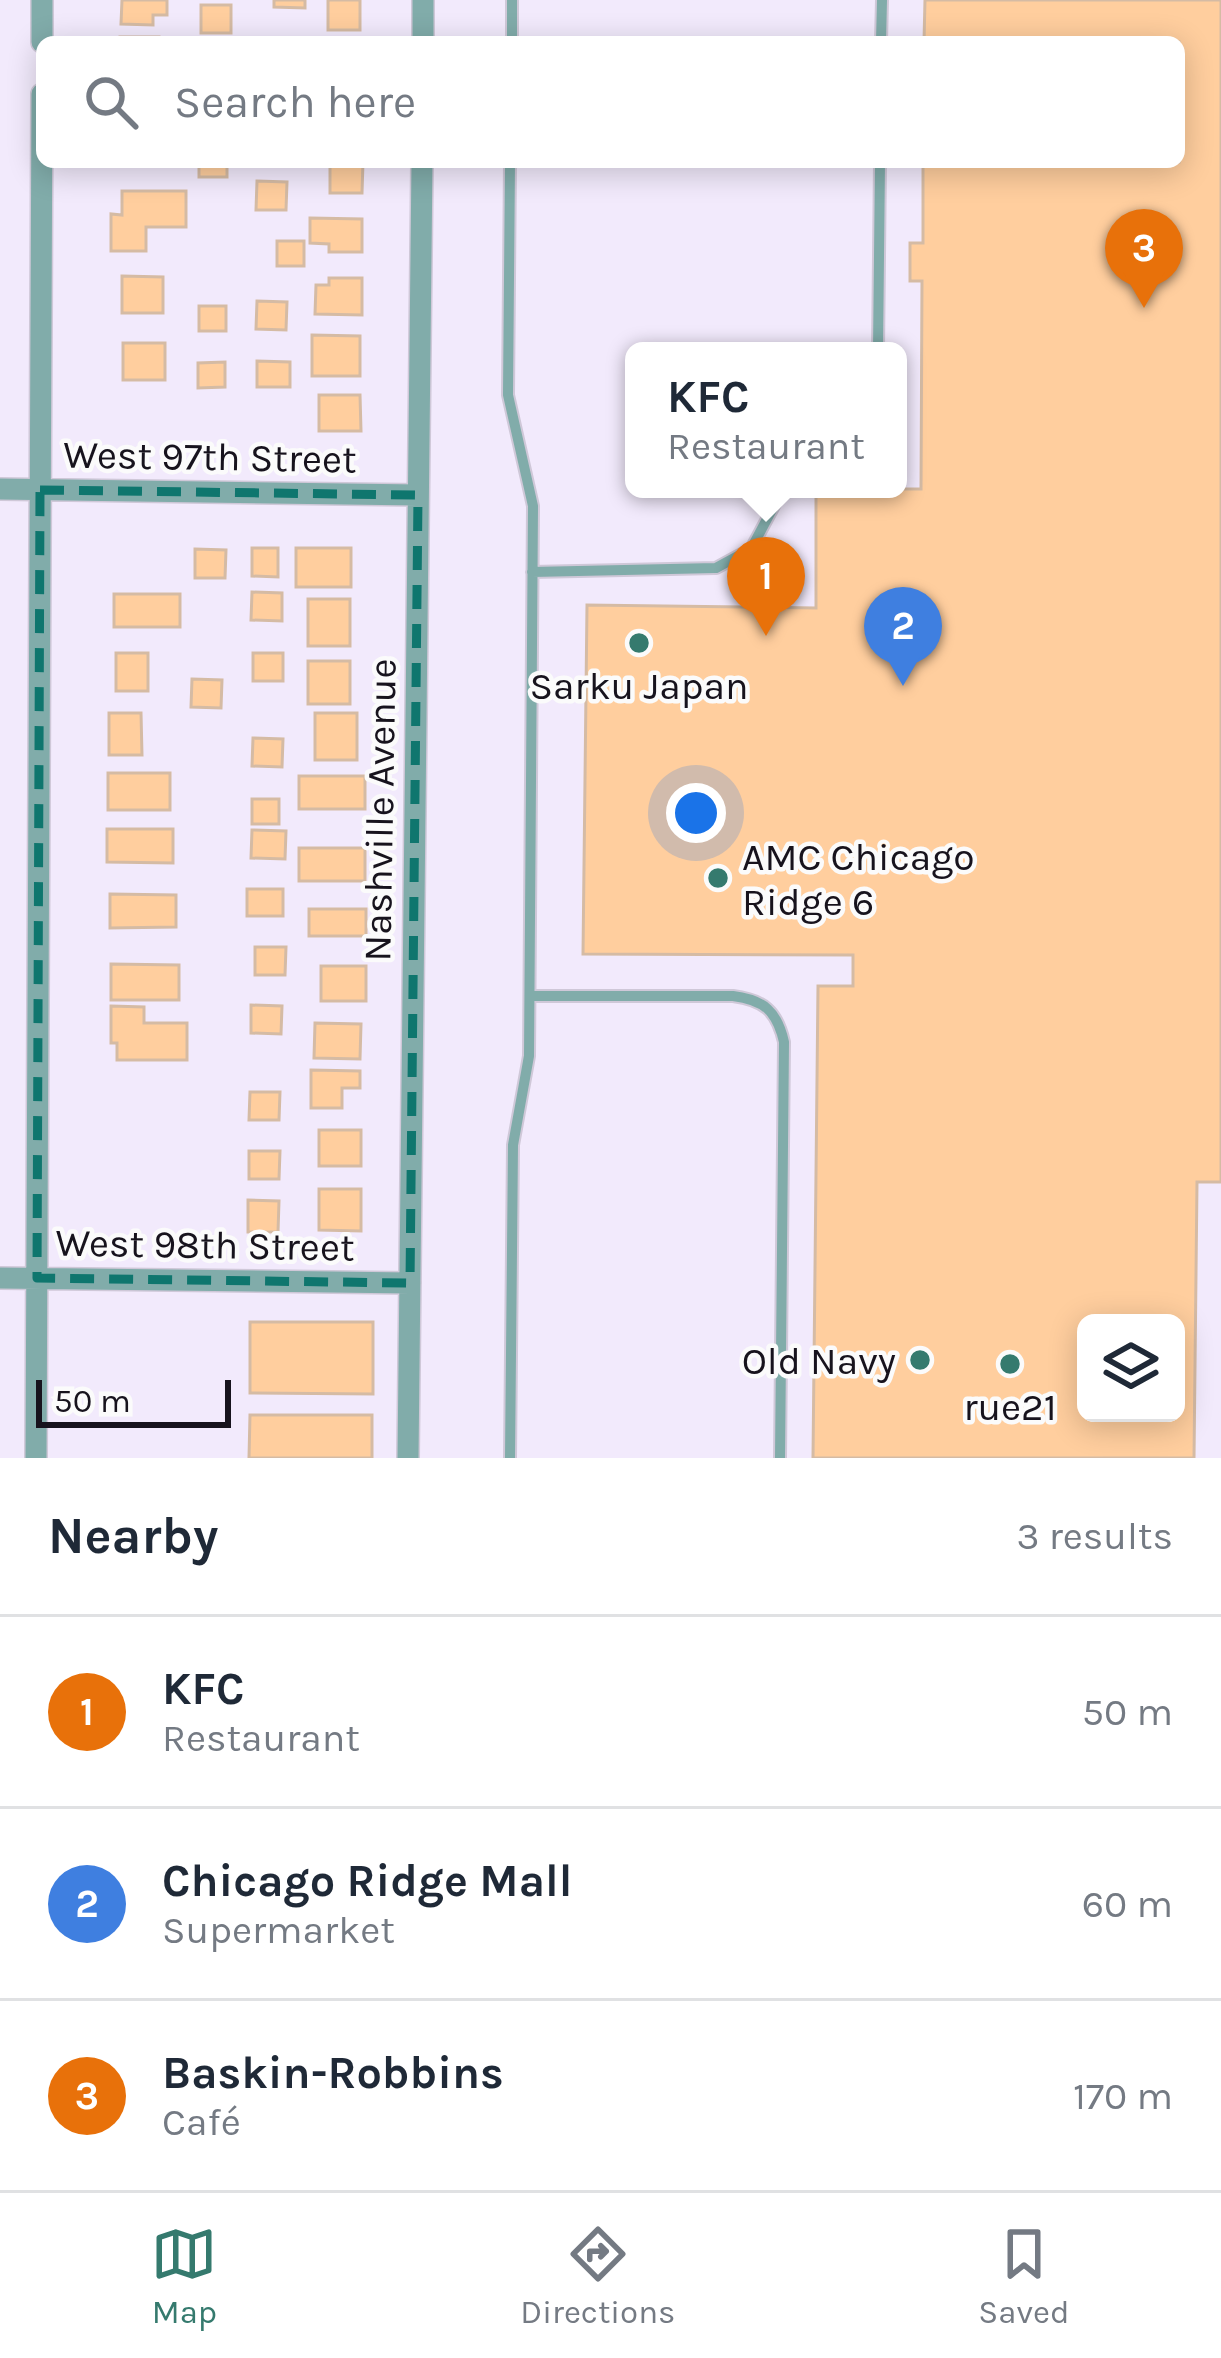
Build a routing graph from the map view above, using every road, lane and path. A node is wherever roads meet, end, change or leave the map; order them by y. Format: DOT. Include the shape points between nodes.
graph roads {
  1 [pos="42,0"];
  2 [pos="424,0"];
  3 [pos="512,0"];
  4 [pos="882,0"];
  5 [pos="42,36"];
  6 [pos="423,36"];
  7 [pos="512,36"];
  8 [pos="881,36"];
  9 [pos="42,168"];
  10 [pos="422,168"];
  11 [pos="510,168"];
  12 [pos="880,168"];
  13 [pos="878,342"];
  14 [pos="0,489"];
  15 [pos="40,490"];
  16 [pos="418,496"];
  17 [pos="778,498"];
  18 [pos="532,572"];
  19 [pos="530,996"];
  20 [pos="0,1278"];
  21 [pos="37,1278"];
  22 [pos="410,1283"];
  23 [pos="37,1458"];
  24 [pos="408,1458"];
  25 [pos="510,1458"];
  26 [pos="780,1458"];
  1 -- 5 [label="street"];
  2 -- 6 [label="street"];
  3 -- 7 [label="lane"];
  4 -- 8 [label="lane"];
  9 -- 15 [label="street"];
  10 -- 16 [label="street, Nashville Avenue"];
  11 -- 18 [label="lane" via="508,395 533,506"];
  12 -- 13 [label="lane"];
  14 -- 15 [label="street, West 97th Street"];
  15 -- 16 [label="street, West 97th Street"];
  15 -- 21 [label="street"];
  16 -- 22 [label="street, Nashville Avenue"];
  17 -- 18 [label="lane" via="751,549 716,568"];
  18 -- 19 [label="lane"];
  19 -- 25 [label="lane" via="530,1056 513,1145"];
  19 -- 26 [label="lane" via="733,996 775,1015 784,1042"];
  20 -- 21 [label="street, West 98th Street"];
  21 -- 22 [label="street, West 98th Street"];
  21 -- 23 [label="street"];
  22 -- 24 [label="street, Nashville Avenue"];
}
